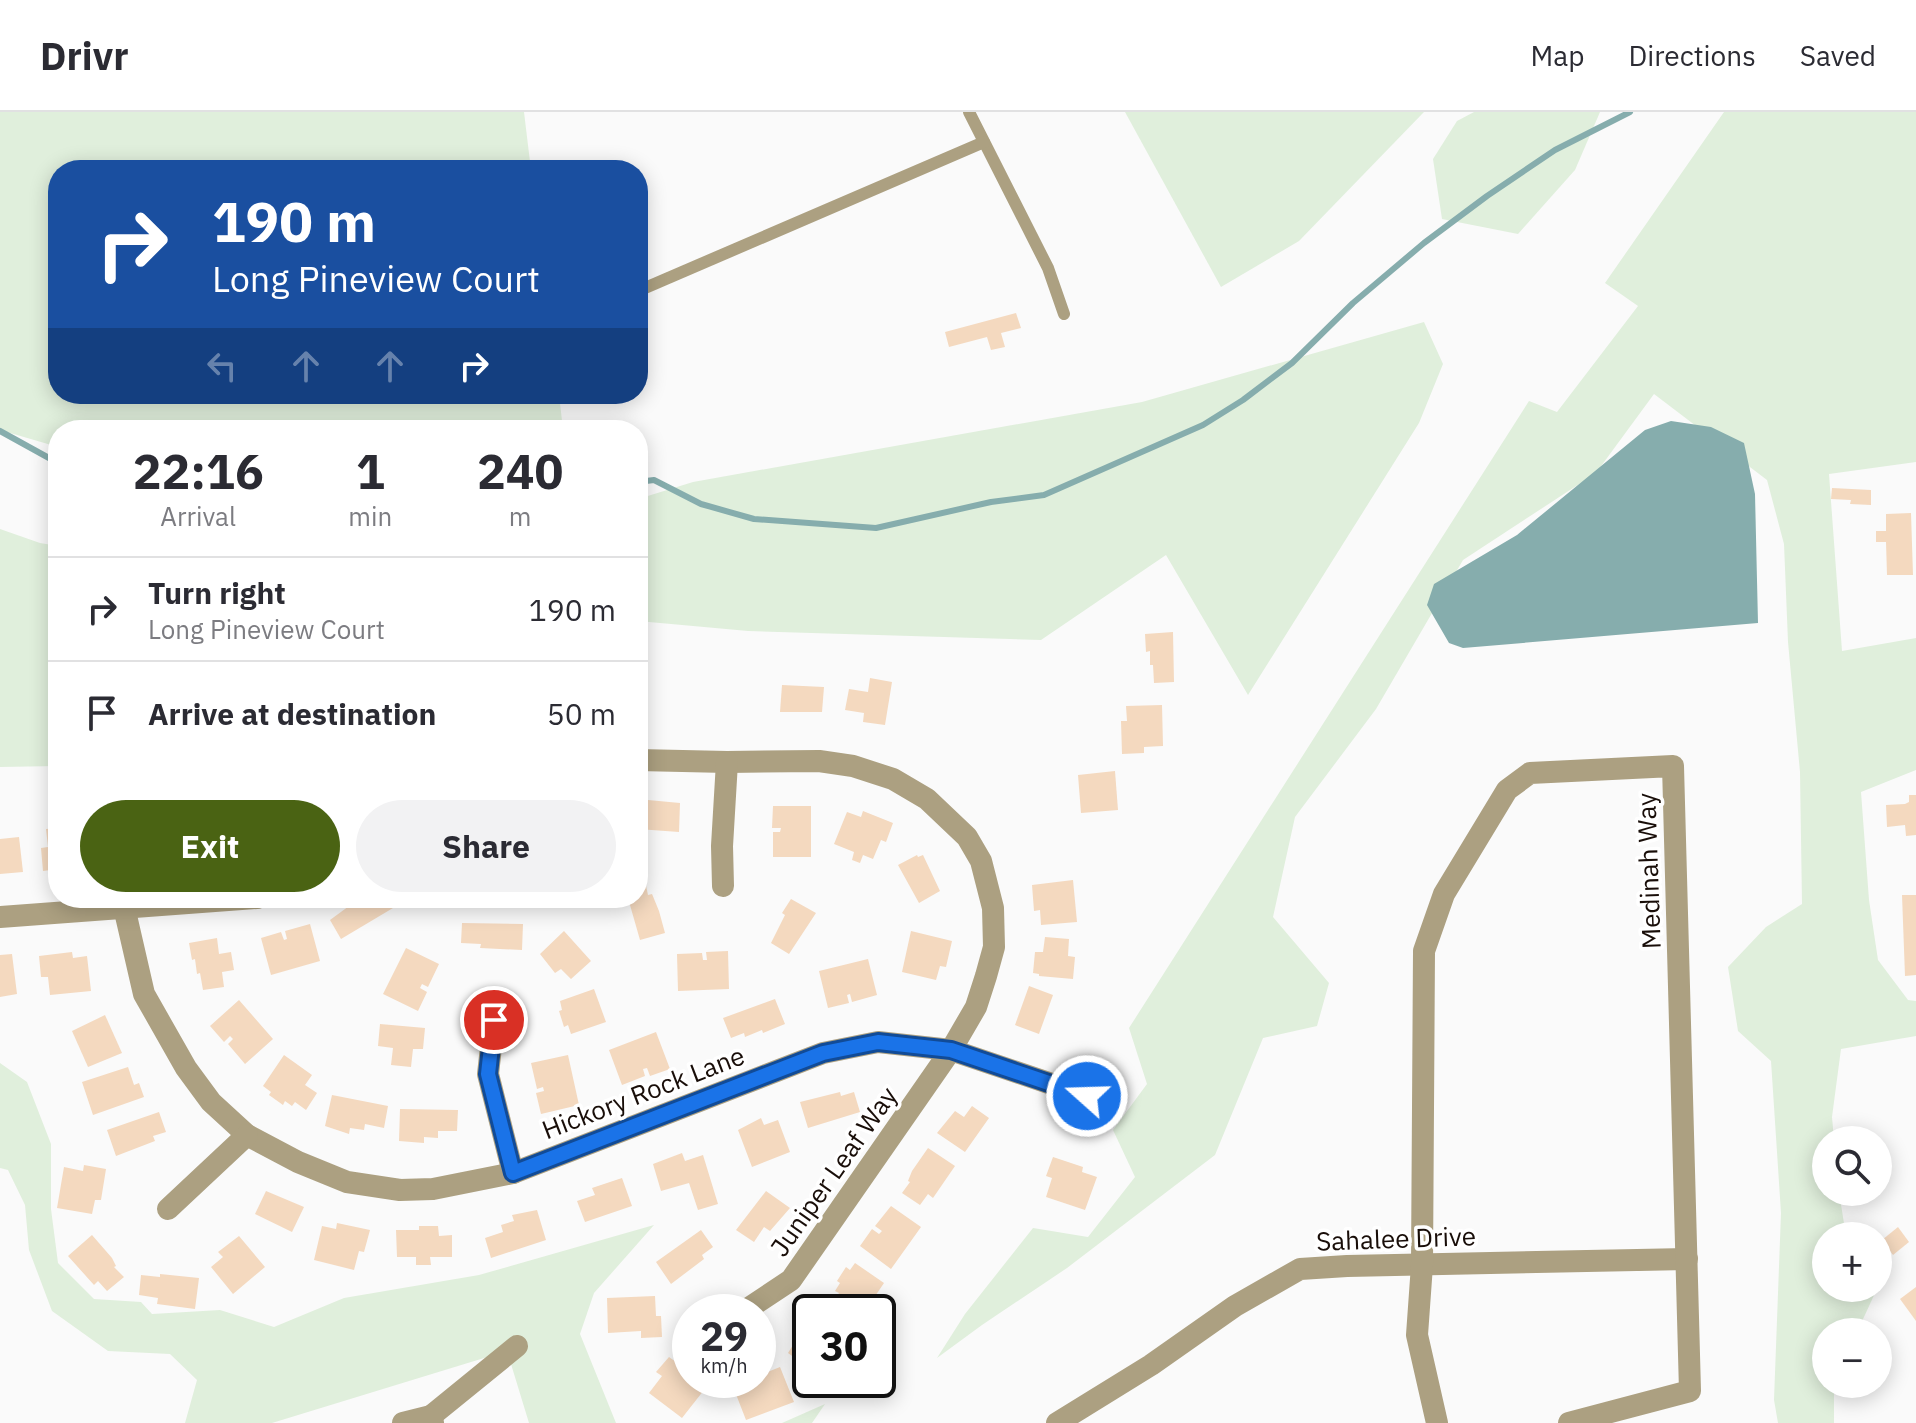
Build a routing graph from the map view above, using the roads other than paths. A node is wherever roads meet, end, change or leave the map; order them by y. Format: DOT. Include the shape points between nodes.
graph roads {
  1 [pos="969,112"];
  2 [pos="984,142"];
  3 [pos="648,287"];
  4 [pos="1064,314"];
  5 [pos="648,760"];
  6 [pos="727,762"];
  7 [pos="723,886"];
  8 [pos="112,908"];
  9 [pos="124,908"];
  10 [pos="0,917"];
  11 [pos="494,1020"];
  12 [pos="951,1050"];
  13 [pos="1087,1096"];
  14 [pos="247,1135"];
  15 [pos="513,1173"];
  16 [pos="168,1209"];
  17 [pos="1687,1259"];
  18 [pos="1422,1265"];
  19 [pos="770,1294"];
  20 [pos="517,1346"];
  21 [pos="432,1419"];
  22 [pos="403,1423"];
  23 [pos="1057,1423"];
  24 [pos="1437,1423"];
  25 [pos="1569,1423"];
  1 -- 2 [label="lane"];
  2 -- 3 [label="lane"];
  2 -- 4 [label="lane" via="1048,268"];
  5 -- 6 [label="street, Juniper Leaf Way"];
  6 -- 7 [label="street"];
  6 -- 12 [label="street, Juniper Leaf Way" via="853,766 893,779 927,799 967,837 987,880 994,947 976,1007"];
  8 -- 10 [label="street"];
  9 -- 14 [label="street, Hickory Rock Lane" via="144,994 186,1068 211,1102"];
  11 -- 15 [label="street" via="488,1074"];
  12 -- 13 [label="street, Hickory Rock Lane"];
  12 -- 15 [label="street, Hickory Rock Lane" via="878,1042 823,1053"];
  12 -- 19 [label="street, Juniper Leaf Way" via="791,1280"];
  14 -- 15 [label="street, Hickory Rock Lane" via="347,1182 387,1188 433,1189"];
  14 -- 16 [label="street"];
  17 -- 18 [label="street, Sahalee Drive"];
  17 -- 18 [label="street, Medinah Way" via="1673,766 1530,773 1507,790 1444,894 1424,951"];
  17 -- 25 [label="street, Medinah Way" via="1690,1391"];
  18 -- 23 [label="street, Sahalee Drive" via="1300,1269"];
  18 -- 24 [label="street, Medinah Way" via="1417,1335"];
  20 -- 21 [label="street"];
  21 -- 22 [label="street"];
}
